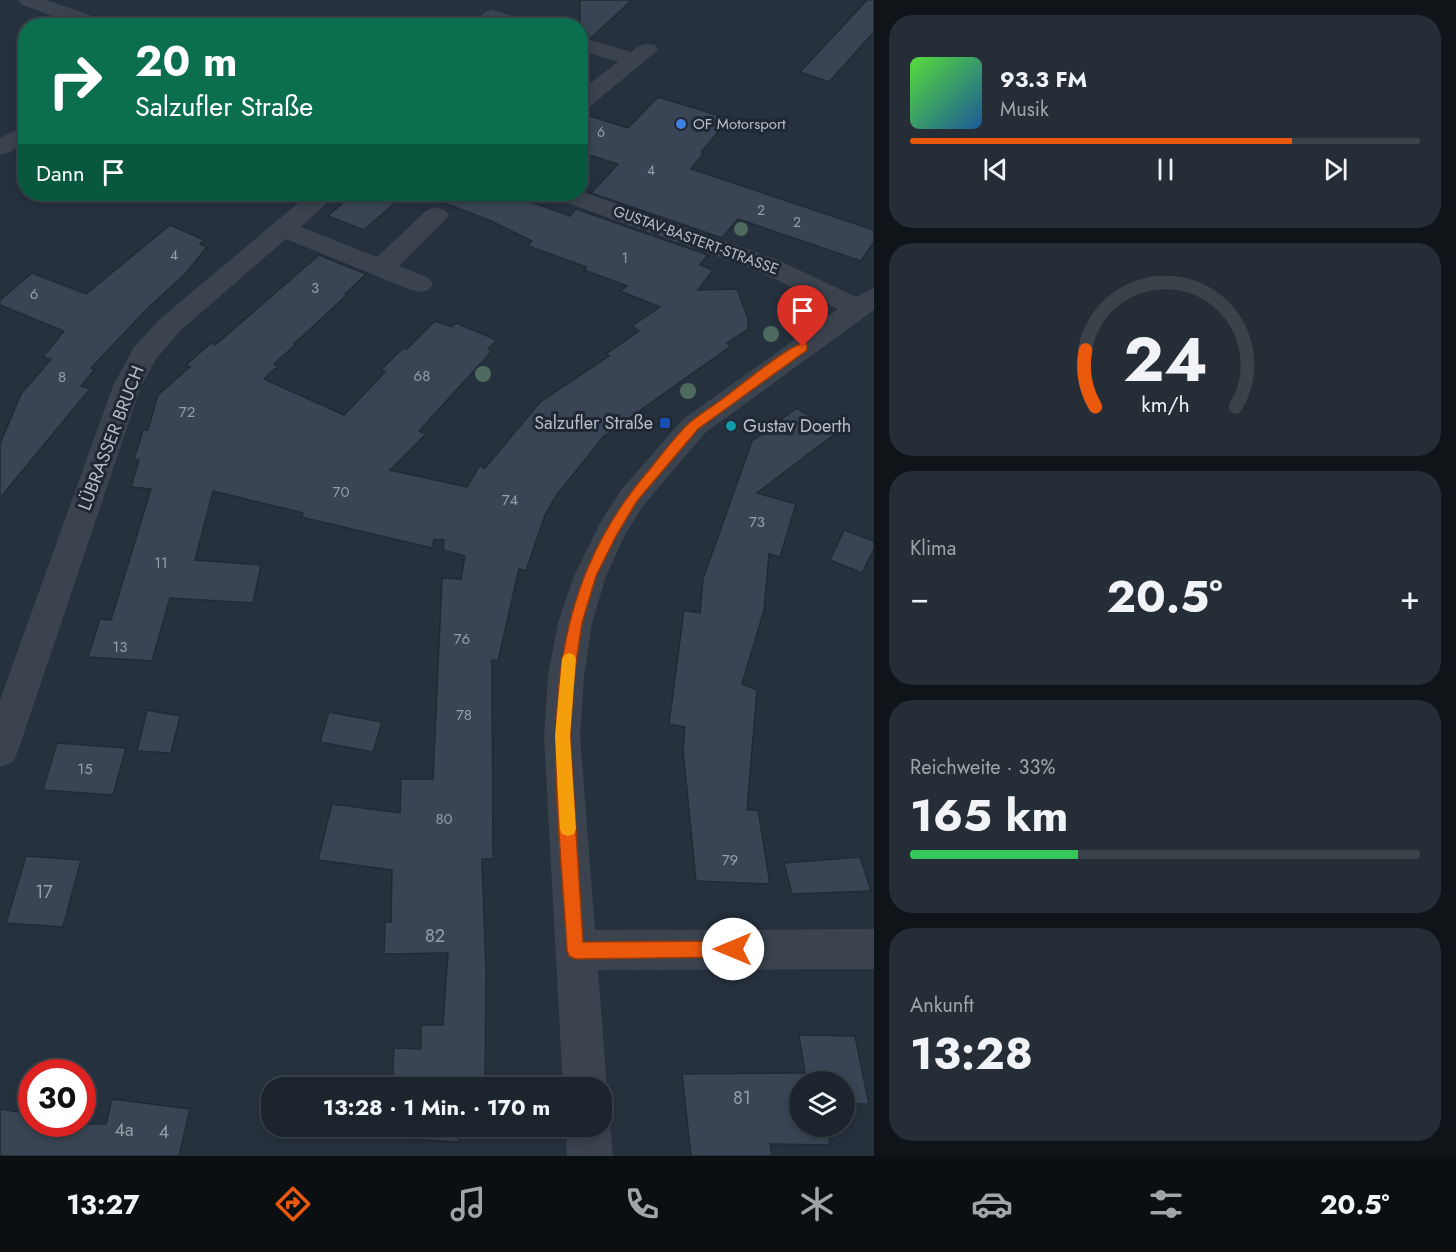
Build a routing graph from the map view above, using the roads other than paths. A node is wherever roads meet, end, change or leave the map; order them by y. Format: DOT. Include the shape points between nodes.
graph roads {
  1 [pos="28,0"];
  2 [pos="492,16"];
  3 [pos="76,18"];
  4 [pos="498,18"];
  5 [pos="588,45"];
  6 [pos="588,97"];
  7 [pos="18,137"];
  8 [pos="0,148"];
  9 [pos="316,201"];
  10 [pos="585,201"];
  11 [pos="436,215"];
  12 [pos="283,229"];
  13 [pos="381,268"];
  14 [pos="420,284"];
  15 [pos="866,302"];
  16 [pos="0,752"];
  17 [pos="874,949"];
  18 [pos="575,950"];
  19 [pos="584,1077"];
  20 [pos="589,1137"];
  21 [pos="590,1156"];
  1 -- 3 [label="street"];
  2 -- 4 [label="street"];
  5 -- 6 [label="street" via="641,55"];
  7 -- 8 [label="street"];
  9 -- 12 [label="street, LÜBRASSER BRUCH"];
  10 -- 15 [label="street, GUSTAV-BASTERT-STRASSE"];
  11 -- 13 [label="street"];
  12 -- 13 [label="street"];
  12 -- 16 [label="street, LÜBRASSER BRUCH" via="171,324 144,354 123,397"];
  13 -- 14 [label="street"];
  15 -- 18 [label="street" via="694,426 632,498 590,576 575,623 562,736"];
  17 -- 18 [label="street"];
  18 -- 19 [label="street"];
  20 -- 21 [label="street"];
}
